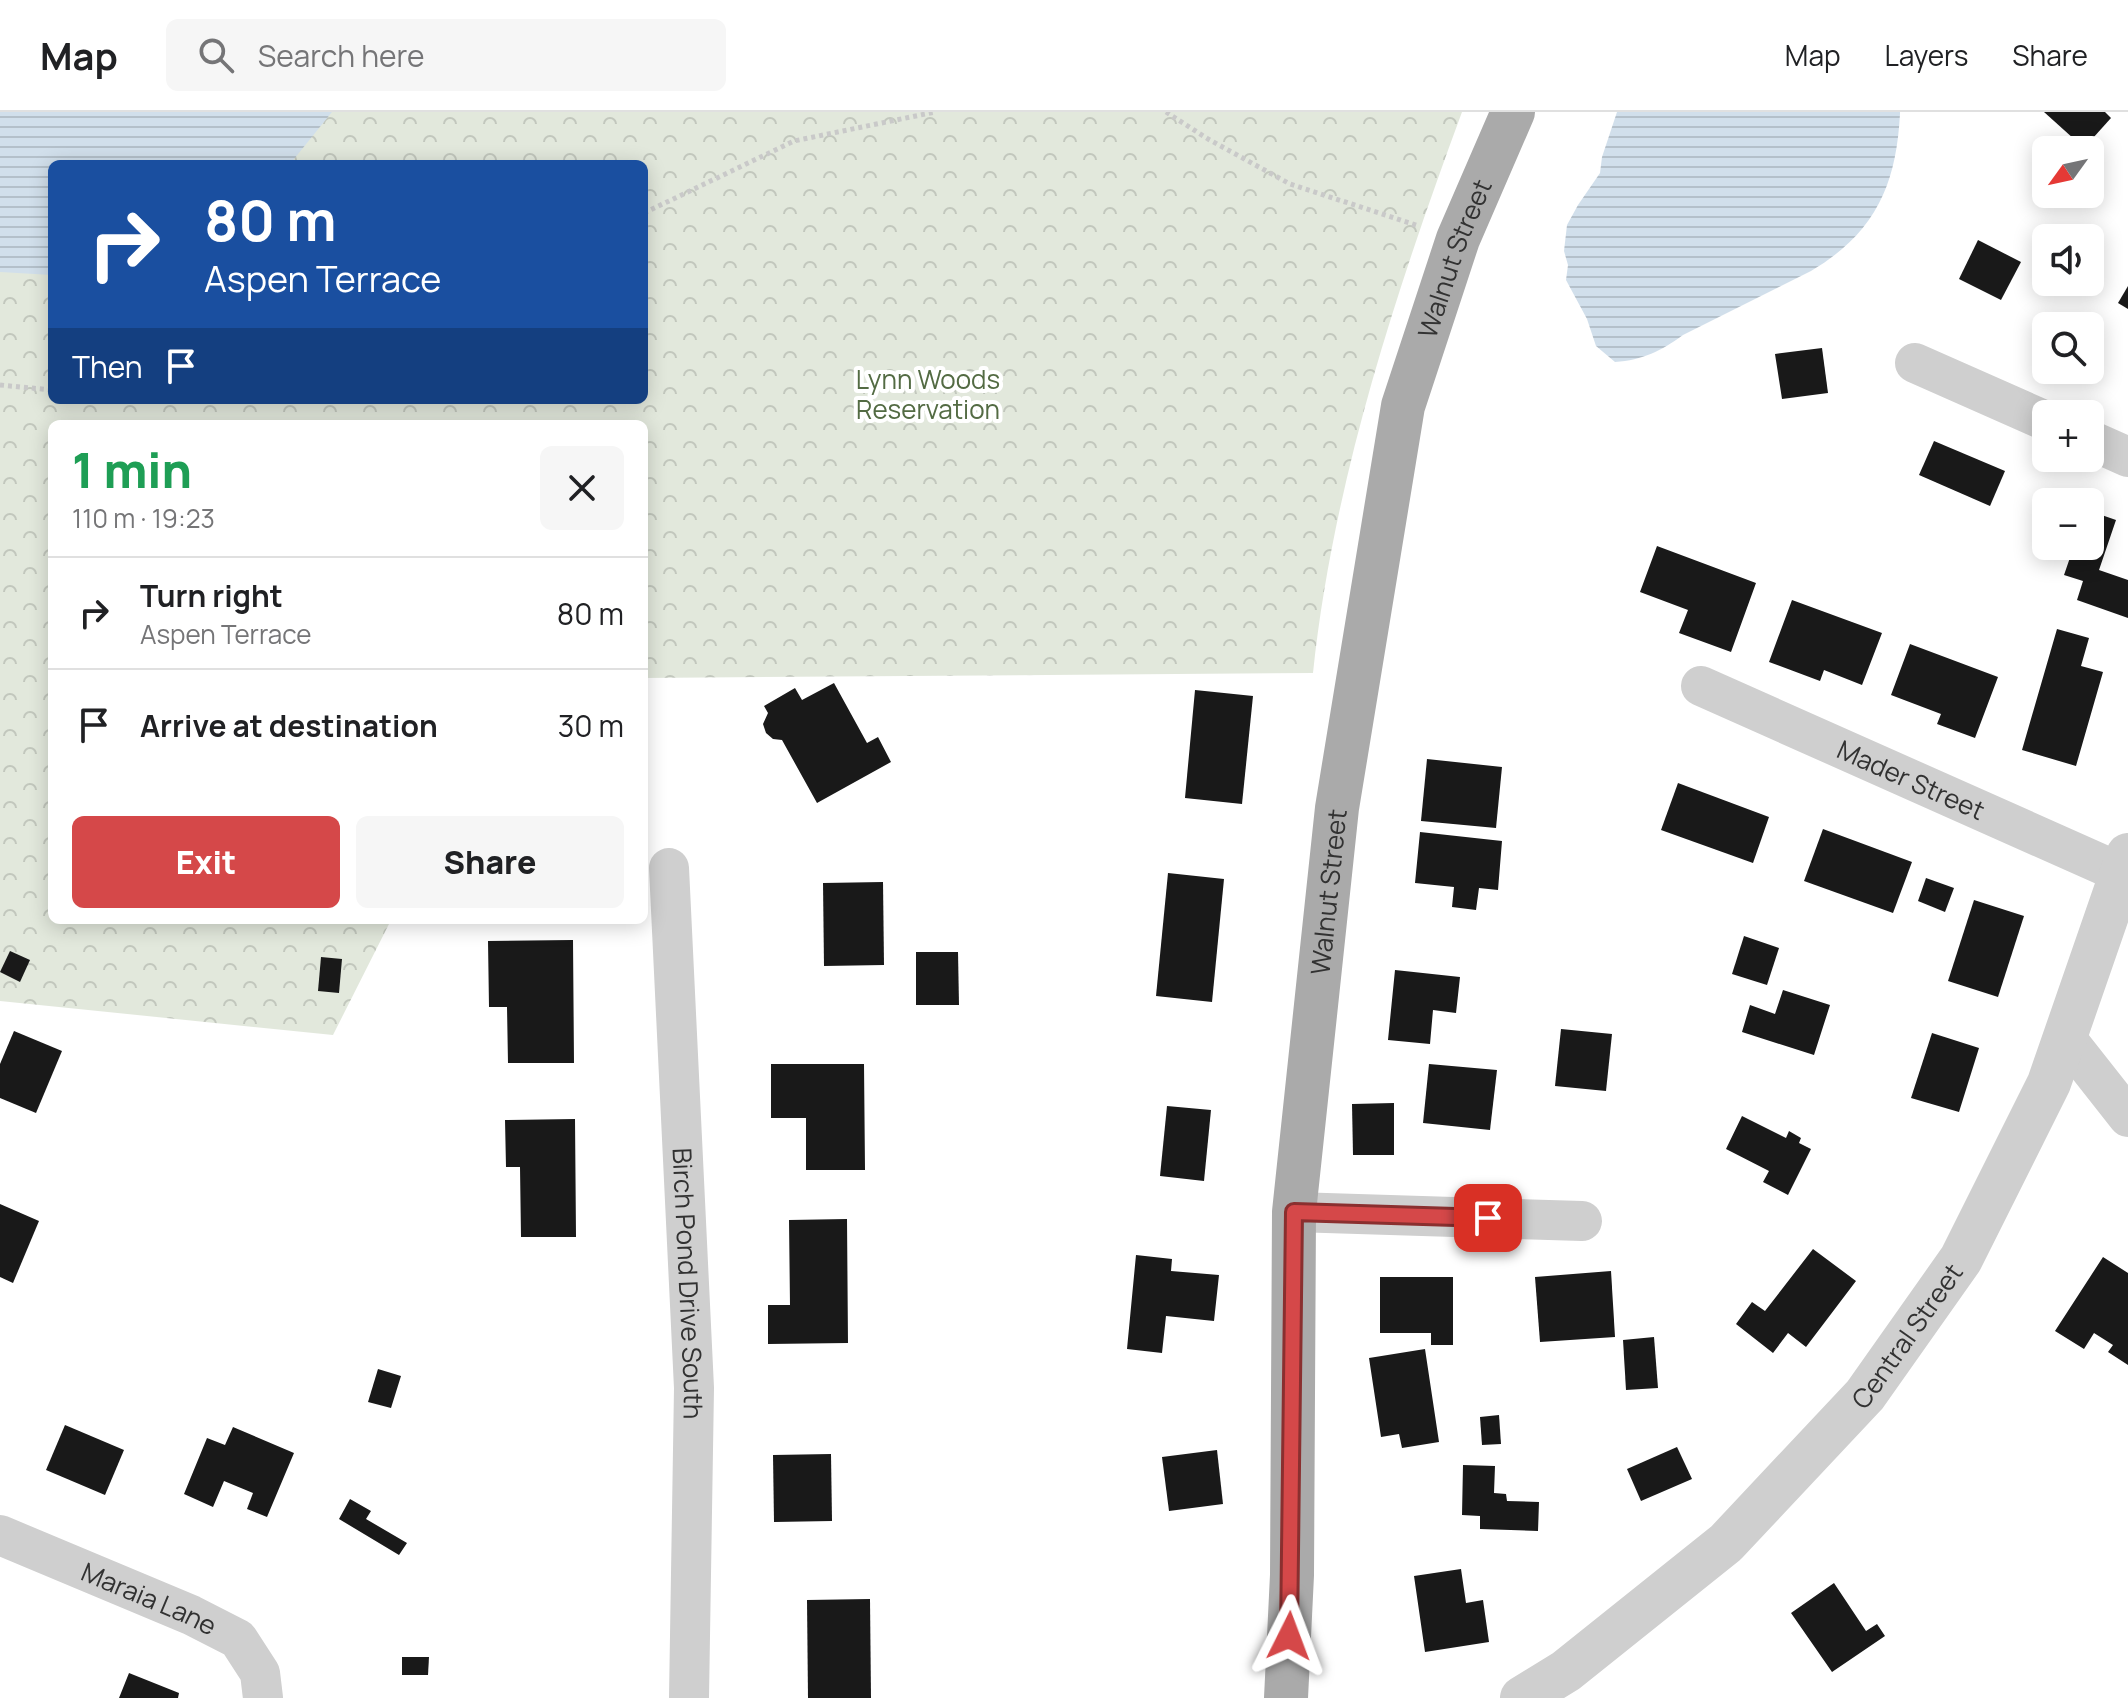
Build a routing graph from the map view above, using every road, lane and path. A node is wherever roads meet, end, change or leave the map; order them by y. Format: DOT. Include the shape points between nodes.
graph roads {
  1 [pos="935,112"];
  2 [pos="1166,112"];
  3 [pos="1513,112"];
  4 [pos="648,211"];
  5 [pos="1458,239"];
  6 [pos="1915,363"];
  7 [pos="0,385"];
  8 [pos="48,390"];
  9 [pos="2032,415"];
  10 [pos="2104,446"];
  11 [pos="2128,457"];
  12 [pos="1701,686"];
  13 [pos="2125,864"];
  14 [pos="669,868"];
  15 [pos="2065,1037"];
  16 [pos="2128,1117"];
  17 [pos="1294,1212"];
  18 [pos="1582,1221"];
  19 [pos="0,1535"];
  20 [pos="263,1698"];
  21 [pos="689,1698"];
  22 [pos="1286,1698"];
  23 [pos="1522,1698"];
  1 -- 4 [label="path" via="794,141"];
  2 -- 5 [label="path" via="1290,184"];
  3 -- 5 [label="main road, Walnut Street"];
  5 -- 17 [label="main road, Walnut Street" via="1403,406 1337,808"];
  6 -- 9 [label="street"];
  7 -- 8 [label="path"];
  10 -- 11 [label="street"];
  12 -- 13 [label="street, Mader Street"];
  13 -- 15 [label="street, Central Street"];
  14 -- 21 [label="street, Birch Pond Drive South" via="694,1388"];
  15 -- 16 [label="street"];
  15 -- 23 [label="street, Central Street" via="2049,1083 1961,1259 1865,1395 1726,1543 1566,1671"];
  17 -- 18 [label="street"];
  17 -- 22 [label="main road, Walnut Street"];
  19 -- 20 [label="street, Maraia Lane" via="238,1639 260,1673"];
}
